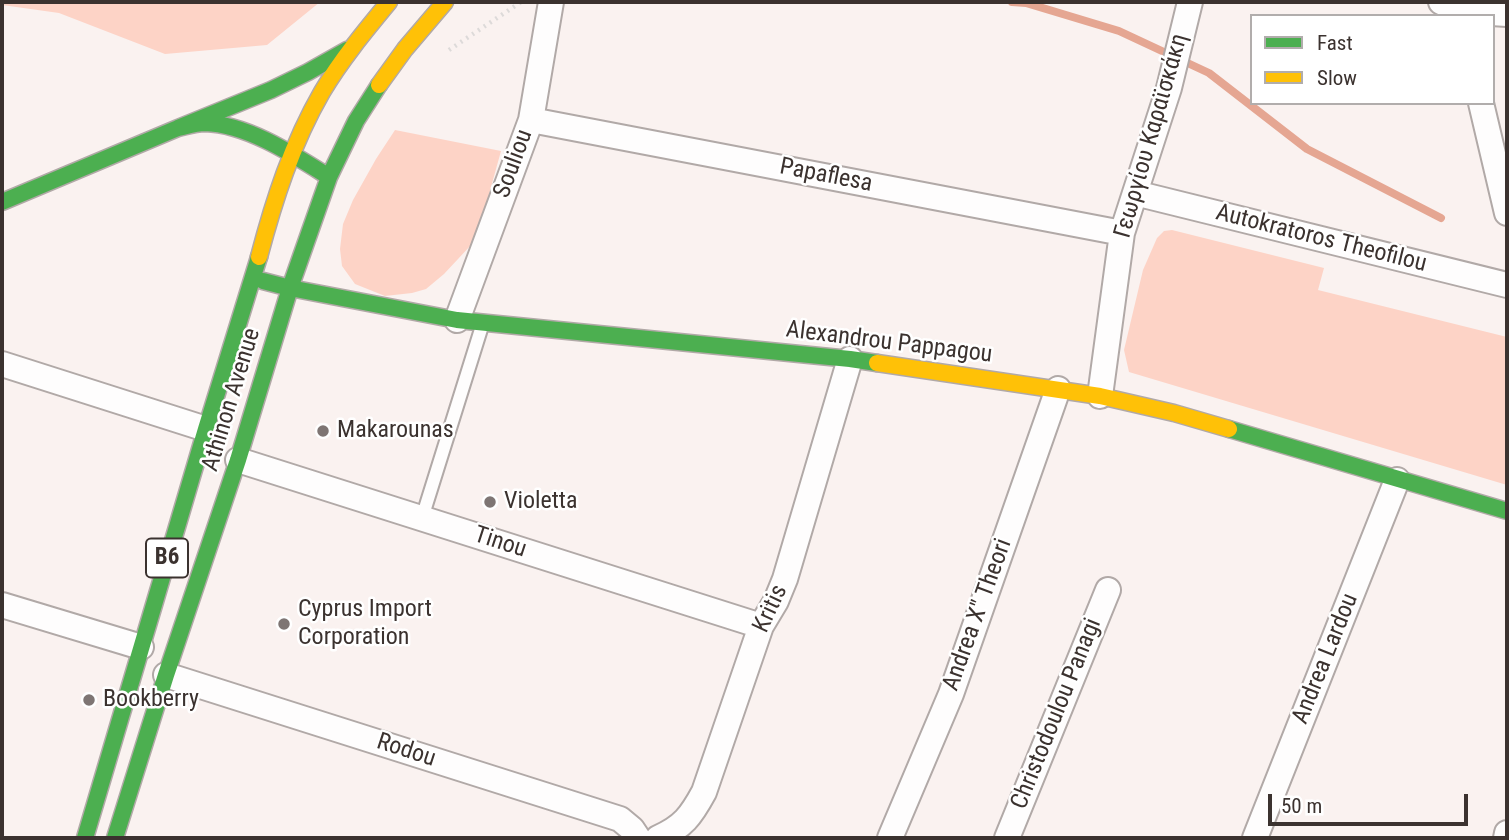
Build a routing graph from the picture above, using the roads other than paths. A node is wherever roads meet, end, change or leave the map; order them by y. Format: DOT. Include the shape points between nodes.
graph roads {
  1 [pos="389,2"];
  2 [pos="445,2"];
  3 [pos="551,2"];
  4 [pos="1190,2"];
  5 [pos="1453,10"];
  6 [pos="1507,14"];
  7 [pos="352,47"];
  8 [pos="1481,105"];
  9 [pos="531,120"];
  10 [pos="178,128"];
  11 [pos="291,155"];
  12 [pos="328,177"];
  13 [pos="1135,193"];
  14 [pos="2,202"];
  15 [pos="1507,213"];
  16 [pos="1122,233"];
  17 [pos="253,279"];
  18 [pos="1507,285"];
  19 [pos="290,288"];
  20 [pos="457,320"];
  21 [pos="483,322"];
  22 [pos="850,359"];
  23 [pos="2,364"];
  24 [pos="1058,389"];
  25 [pos="1100,397"];
  26 [pos="206,429"];
  27 [pos="239,460"];
  28 [pos="1397,480"];
  29 [pos="1507,511"];
  30 [pos="422,518"];
  31 [pos="1108,590"];
  32 [pos="2,605"];
  33 [pos="761,626"];
  34 [pos="141,647"];
  35 [pos="166,675"];
  36 [pos="1507,833"];
  37 [pos="85,838"];
  38 [pos="115,838"];
  39 [pos="638,838"];
  40 [pos="658,838"];
  41 [pos="890,838"];
  42 [pos="1007,838"];
  43 [pos="1255,838"];
  44 [pos="1506,838"];
  1 -- 7 [label="main road, Athinon Avenue / B6"];
  2 -- 12 [label="main road, Athinon Avenue / B6" via="379,85"];
  3 -- 9 [label="street, Souliou"];
  4 -- 13 [label="street, Γεωργίου Καραϊσκάκη" via="1169,88"];
  5 -- 6 [label="street"];
  7 -- 10 [label="main road" via="271,90"];
  7 -- 11 [label="main road, Athinon Avenue / B6" via="322,92"];
  8 -- 15 [label="street"];
  9 -- 16 [label="street, Papaflesa"];
  9 -- 20 [label="street, Souliou"];
  10 -- 11 [label="main road" via="205,123 231,126"];
  10 -- 14 [label="main road"];
  11 -- 12 [label="main road"];
  11 -- 17 [label="main road, Athinon Avenue / B6"];
  12 -- 19 [label="main road, Athinon Avenue / B6"];
  13 -- 16 [label="street, Γεωργίου Καραϊσκάκη"];
  13 -- 18 [label="street, Autokratoros Theofilou"];
  16 -- 25 [label="street, Γεωργίου Καραϊσκάκη"];
  17 -- 19 [label="main road, Alexandrou Pappagou"];
  17 -- 26 [label="main road, Athinon Avenue / B6"];
  19 -- 20 [label="main road, Alexandrou Pappagou"];
  19 -- 27 [label="main road, Athinon Avenue / B6"];
  20 -- 21 [label="main road, Alexandrou Pappagou"];
  21 -- 22 [label="main road, Alexandrou Pappagou"];
  21 -- 30 [label="lane"];
  22 -- 24 [label="main road, Alexandrou Pappagou"];
  22 -- 33 [label="street, Kritis" via="785,579"];
  23 -- 26 [label="street"];
  24 -- 25 [label="main road, Alexandrou Pappagou"];
  24 -- 41 [label="street, Andrea X\" Theori" via="951,694"];
  25 -- 28 [label="main road, Alexandrou Pappagou" via="1174,413"];
  26 -- 34 [label="main road, Athinon Avenue / B6"];
  27 -- 30 [label="street, Tinou"];
  27 -- 35 [label="main road, Athinon Avenue / B6"];
  28 -- 29 [label="main road, Alexandrou Pappagou"];
  28 -- 43 [label="street, Andrea Lardou"];
  30 -- 33 [label="street, Tinou"];
  31 -- 42 [label="street, Christodoulou Panagi"];
  32 -- 34 [label="street"];
  33 -- 40 [label="street, Kritis" via="704,792 681,826"];
  34 -- 37 [label="main road, Athinon Avenue / B6"];
  35 -- 38 [label="main road, Athinon Avenue / B6"];
  35 -- 39 [label="street, Rodou" via="620,819"];
  36 -- 44 [label="street"];
}
